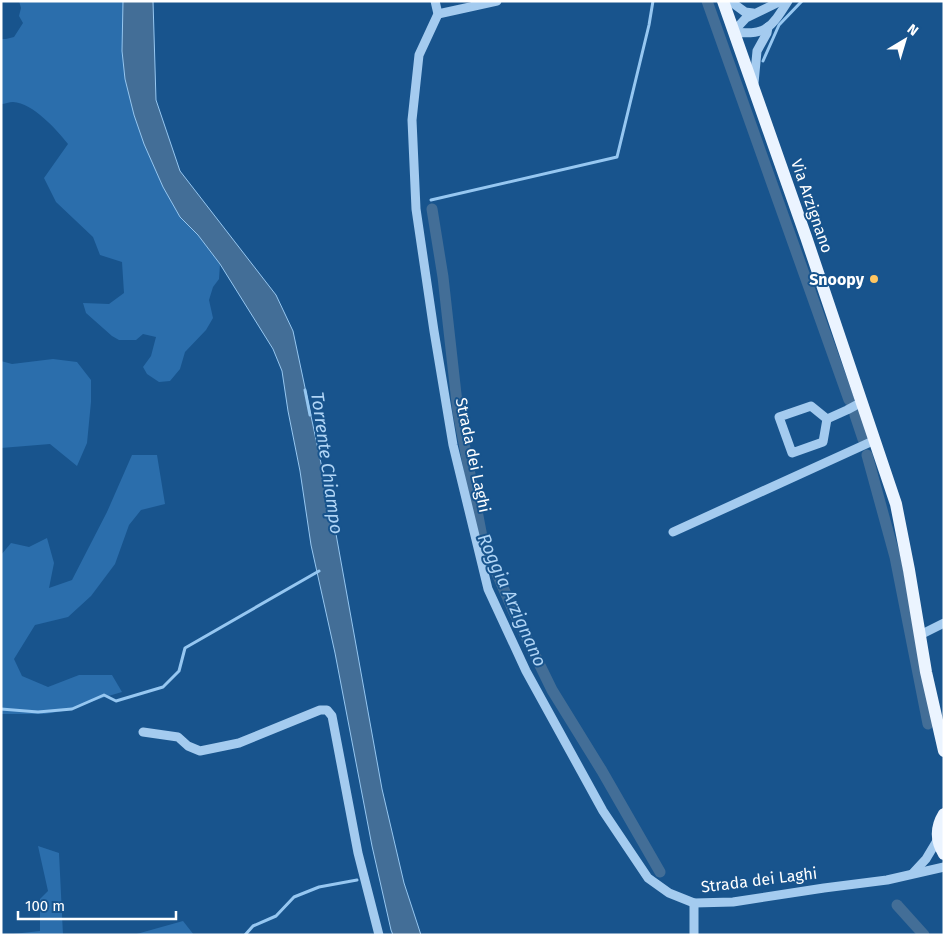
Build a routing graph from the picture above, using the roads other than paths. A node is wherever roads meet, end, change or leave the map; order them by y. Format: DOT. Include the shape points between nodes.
graph roads {
  1 [pos="435,1"];
  2 [pos="497,1"];
  3 [pos="723,1"];
  4 [pos="730,1"];
  5 [pos="781,1"];
  6 [pos="788,1"];
  7 [pos="753,13"];
  8 [pos="438,14"];
  9 [pos="768,27"];
  10 [pos="733,32"];
  11 [pos="753,91"];
  12 [pos="862,402"];
  13 [pos="826,419"];
  14 [pos="877,445"];
  15 [pos="673,532"];
  16 [pos="944,623"];
  17 [pos="920,635"];
  18 [pos="143,732"];
  19 [pos="944,751"];
  20 [pos="943,813"];
  21 [pos="938,839"];
  22 [pos="944,854"];
  23 [pos="944,867"];
  24 [pos="911,875"];
  25 [pos="694,903"];
  26 [pos="379,935"];
  27 [pos="694,935"];
  1 -- 8 [label="street"];
  2 -- 8 [label="street"];
  3 -- 10 [label="main road, Via Arzignano"];
  4 -- 7 [label="street" via="745,12"];
  5 -- 7 [label="street"];
  6 -- 9 [label="street"];
  7 -- 10 [label="street"];
  8 -- 25 [label="street, Strada dei Laghi" via="419,55 412,120 416,209 453,445 488,589 526,671 622,840 648,878 670,893"];
  9 -- 10 [label="street" via="754,34"];
  9 -- 11 [label="street" via="757,51"];
  10 -- 11 [label="main road, Via Arzignano"];
  11 -- 12 [label="main road, Via Arzignano"];
  12 -- 13 [label="street"];
  12 -- 14 [label="main road, Via Arzignano"];
  13 -- 13 [label="street" via="822,442 792,453 779,417 811,406"];
  14 -- 15 [label="street"];
  14 -- 17 [label="main road, Via Arzignano" via="896,504"];
  16 -- 17 [label="street"];
  17 -- 19 [label="main road, Via Arzignano"];
  18 -- 26 [label="street" via="178,737 200,751 239,742 327,710 332,716 358,853"];
  20 -- 21 [label="main road"];
  21 -- 22 [label="main road"];
  21 -- 24 [label="street" via="922,865"];
  23 -- 24 [label="street, Strada dei Laghi"];
  24 -- 25 [label="street, Strada dei Laghi" via="733,902"];
  25 -- 27 [label="street"];
}
